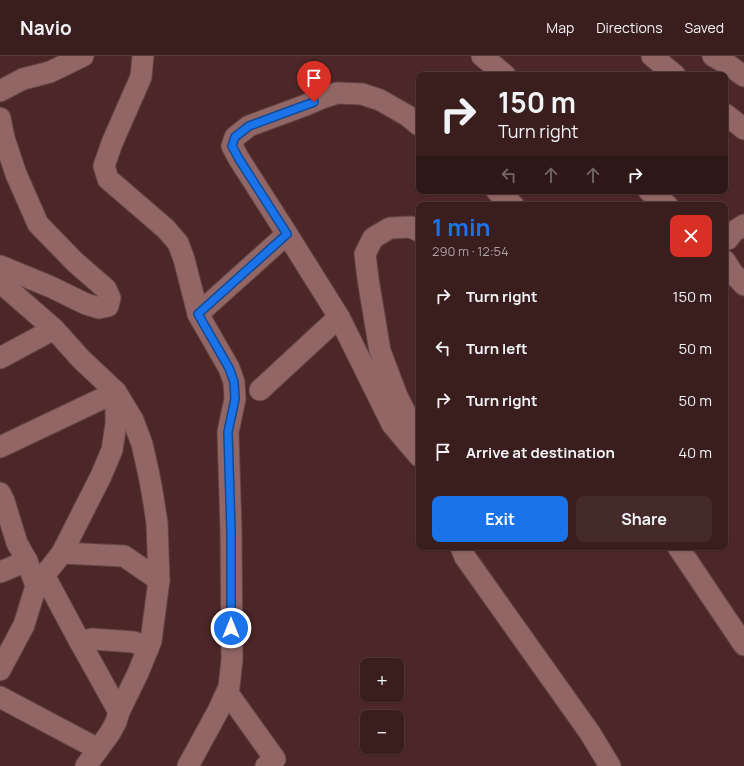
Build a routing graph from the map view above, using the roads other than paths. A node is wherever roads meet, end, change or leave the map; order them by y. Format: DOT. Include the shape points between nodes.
graph roads {
  1 [pos="83,56"];
  2 [pos="143,56"];
  3 [pos="482,56"];
  4 [pos="652,56"];
  5 [pos="713,56"];
  6 [pos="501,72"];
  7 [pos="671,72"];
  8 [pos="744,76"];
  9 [pos="0,91"];
  10 [pos="728,116"];
  11 [pos="0,118"];
  12 [pos="416,123"];
  13 [pos="744,129"];
  14 [pos="500,194"];
  15 [pos="653,194"];
  16 [pos="510,202"];
  17 [pos="663,202"];
  18 [pos="744,225"];
  19 [pos="416,230"];
  20 [pos="287,234"];
  21 [pos="728,239"];
  22 [pos="0,266"];
  23 [pos="728,266"];
  24 [pos="0,282"];
  25 [pos="744,285"];
  26 [pos="198,314"];
  27 [pos="339,317"];
  28 [pos="54,329"];
  29 [pos="0,358"];
  30 [pos="260,390"];
  31 [pos="116,392"];
  32 [pos="416,441"];
  33 [pos="416,443"];
  34 [pos="0,447"];
  35 [pos="0,493"];
  36 [pos="462,550"];
  37 [pos="680,550"];
  38 [pos="62,553"];
  39 [pos="27,560"];
  40 [pos="0,572"];
  41 [pos="40,580"];
  42 [pos="159,580"];
  43 [pos="80,642"];
  44 [pos="744,645"];
  45 [pos="148,649"];
  46 [pos="0,670"];
  47 [pos="227,692"];
  48 [pos="0,697"];
  49 [pos="119,712"];
  50 [pos="98,749"];
  51 [pos="86,766"];
  52 [pos="188,766"];
  53 [pos="266,766"];
  54 [pos="610,766"];
  1 -- 9 [label="street" via="50,72 23,79"];
  2 -- 26 [label="street" via="142,77 104,166 108,179 166,229 178,243"];
  3 -- 6 [label="street"];
  4 -- 7 [label="street"];
  5 -- 8 [label="street"];
  10 -- 13 [label="street"];
  11 -- 22 [label="street" via="16,174 38,224 106,289 110,298 108,306 99,308 86,304"];
  12 -- 20 [label="street" via="380,100 362,94 337,93 249,126 235,137 232,146"];
  14 -- 16 [label="street"];
  15 -- 17 [label="street"];
  18 -- 21 [label="street"];
  19 -- 32 [label="street" via="411,227 390,228 373,238 365,254 380,351"];
  20 -- 26 [label="street"];
  20 -- 27 [label="street"];
  23 -- 25 [label="street"];
  24 -- 28 [label="street"];
  26 -- 47 [label="street" via="229,368 234,382 235,399 228,432 232,660"];
  27 -- 30 [label="street"];
  27 -- 33 [label="street" via="392,424"];
  28 -- 29 [label="street"];
  28 -- 31 [label="street"];
  31 -- 34 [label="street"];
  31 -- 38 [label="street" via="116,424 112,450"];
  31 -- 42 [label="street" via="133,420 142,444 154,497"];
  35 -- 39 [label="street" via="17,543"];
  36 -- 54 [label="street" via="590,733"];
  37 -- 44 [label="street"];
  38 -- 41 [label="street"];
  38 -- 42 [label="street" via="124,556"];
  39 -- 40 [label="street"];
  39 -- 41 [label="street"];
  41 -- 43 [label="street"];
  41 -- 46 [label="street" via="24,625"];
  42 -- 45 [label="street" via="154,625"];
  43 -- 45 [label="street" via="92,639 134,642"];
  43 -- 49 [label="street"];
  45 -- 49 [label="street"];
  47 -- 52 [label="street"];
  47 -- 53 [label="street" via="275,759"];
  48 -- 50 [label="street"];
  49 -- 50 [label="street" via="110,733"];
  50 -- 51 [label="street"];
}
